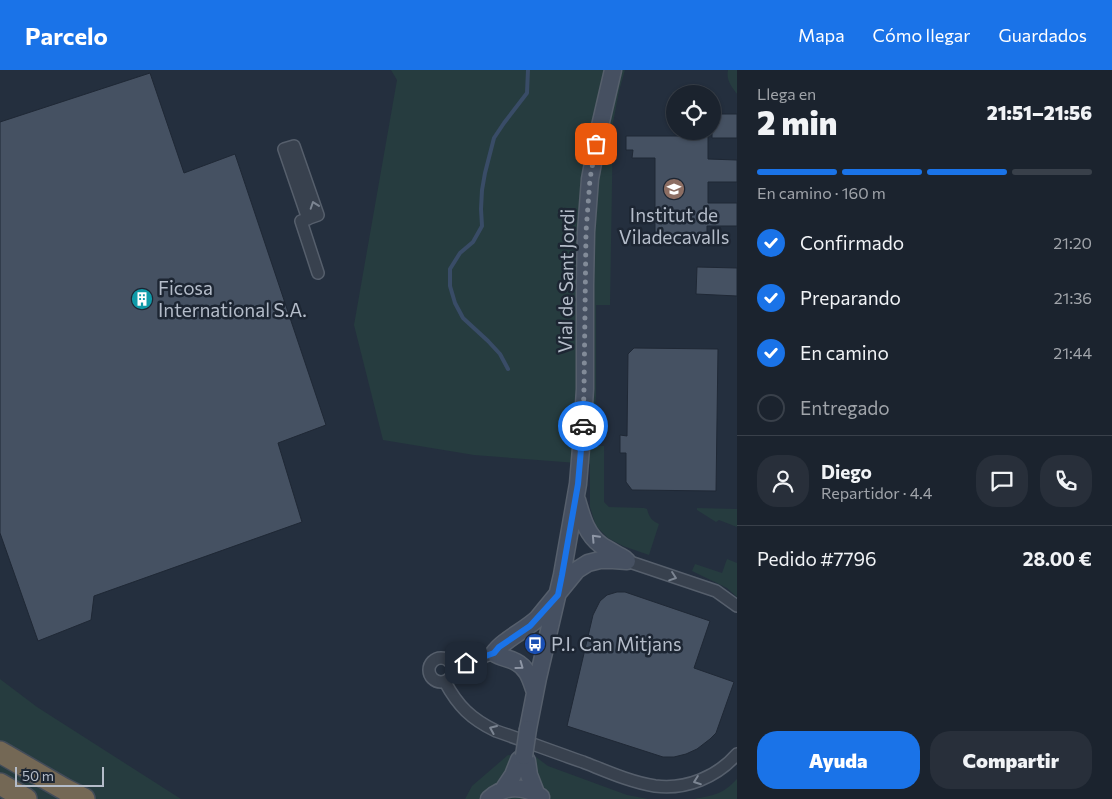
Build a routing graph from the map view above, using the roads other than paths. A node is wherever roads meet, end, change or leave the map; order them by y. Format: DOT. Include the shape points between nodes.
graph roads {
  1 [pos="614,70"];
  2 [pos="308,219"];
  3 [pos="318,273"];
  4 [pos="576,495"];
  5 [pos="627,561"];
  6 [pos="558,595"];
  7 [pos="737,606"];
  8 [pos="494,653"];
  9 [pos="453,668"];
  10 [pos="445,682"];
  11 [pos="535,694"];
  12 [pos="0,752"];
  13 [pos="737,754"];
  14 [pos="524,756"];
  15 [pos="0,784"];
  16 [pos="503,790"];
  17 [pos="540,796"];
  18 [pos="26,799"];
  19 [pos="84,799"];
  20 [pos="488,799"];
  1 -- 4 [label="street, Vial de Sant Jordi" via="590,179 586,232 584,408"];
  2 -- 2 [label="street, one-way" via="318,215 294,146 284,149"];
  2 -- 3 [label="street" via="301,221"];
  5 -- 4 [label="street, one-way" via="593,538"];
  4 -- 6 [label="street, Vial de Sant Jordi"];
  5 -- 6 [label="street" via="588,563 577,570"];
  5 -- 7 [label="street, one-way" via="716,591"];
  6 -- 8 [label="street" via="530,626"];
  6 -- 11 [label="street, Vial de Sant Jordi"];
  8 -- 9 [label="street"];
  8 -- 11 [label="street, one-way" via="525,669"];
  9 -- 10 [label="street"];
  9 -- 10 [label="street" via="449,660 442,658 430,664 428,670 432,679"];
  13 -- 10 [label="street, one-way" via="715,774 703,779 689,784 656,786 481,724 460,705"];
  11 -- 14 [label="street, Vial de Sant Jordi, bridge"];
  12 -- 19 [label="highway"];
  14 -- 16 [label="street"];
  14 -- 17 [label="street"];
  15 -- 18 [label="highway"];
  16 -- 17 [label="street" via="530,790"];
  16 -- 20 [label="street"];
}
